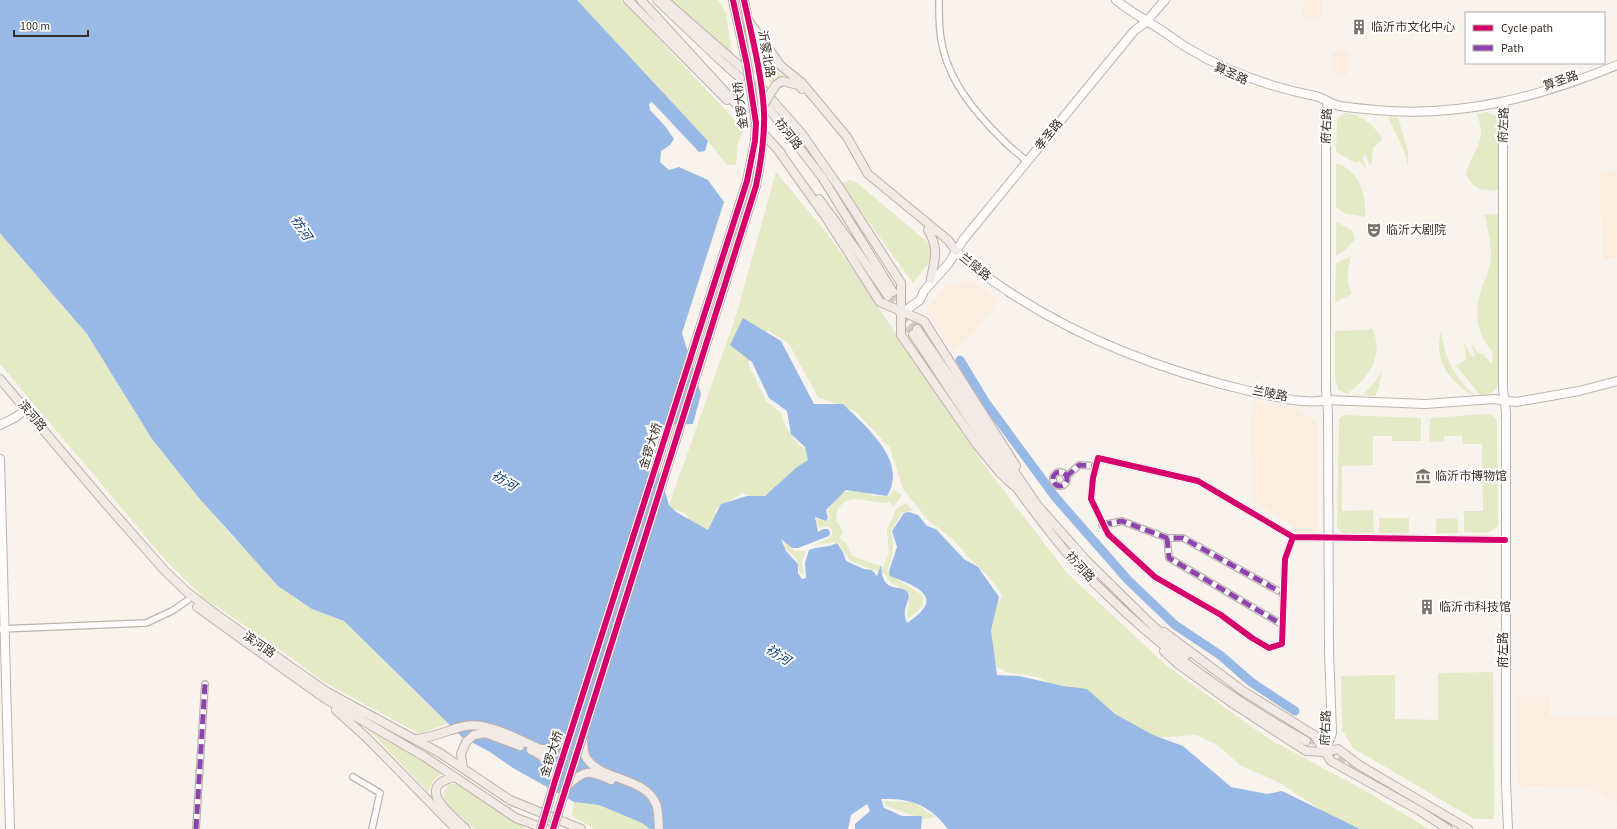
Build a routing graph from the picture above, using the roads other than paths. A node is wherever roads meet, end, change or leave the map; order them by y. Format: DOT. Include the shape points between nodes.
graph roads {
  1 [pos="628,0"];
  2 [pos="641,0"];
  3 [pos="656,0"];
  4 [pos="665,0"];
  5 [pos="725,0"];
  6 [pos="732,0"];
  7 [pos="744,0"];
  8 [pos="938,0"];
  9 [pos="1116,0"];
  10 [pos="1123,0"];
  11 [pos="1161,0"];
  12 [pos="1165,0"];
  13 [pos="672,7"];
  14 [pos="735,12"];
  15 [pos="748,20"];
  16 [pos="1146,22"];
  17 [pos="1617,59"];
  18 [pos="747,65"];
  19 [pos="1617,65"];
  20 [pos="755,91"];
  21 [pos="1505,101"];
  22 [pos="1328,102"];
  23 [pos="763,109"];
  24 [pos="751,119"];
  25 [pos="795,143"];
  26 [pos="778,150"];
  27 [pos="1027,162"];
  28 [pos="839,187"];
  29 [pos="928,230"];
  30 [pos="956,251"];
  31 [pos="931,279"];
  32 [pos="902,313"];
  33 [pos="1617,376"];
  34 [pos="0,379"];
  35 [pos="1617,381"];
  36 [pos="0,383"];
  37 [pos="1327,400"];
  38 [pos="1505,400"];
  39 [pos="25,410"];
  40 [pos="0,425"];
  41 [pos="0,459"];
  42 [pos="1096,466"];
  43 [pos="1066,477"];
  44 [pos="1013,485"];
  45 [pos="1034,500"];
  46 [pos="1102,524"];
  47 [pos="1292,537"];
  48 [pos="1167,538"];
  49 [pos="1327,538"];
  50 [pos="1504,540"];
  51 [pos="1284,594"];
  52 [pos="188,600"];
  53 [pos="1133,621"];
  54 [pos="1151,624"];
  55 [pos="1282,625"];
  56 [pos="2,629"];
  57 [pos="206,684"];
  58 [pos="324,698"];
  59 [pos="570,737"];
  60 [pos="583,738"];
  61 [pos="414,739"];
  62 [pos="1325,752"];
  63 [pos="463,768"];
  64 [pos="353,777"];
  65 [pos="455,777"];
  66 [pos="555,781"];
  67 [pos="567,786"];
  68 [pos="10,829"];
  69 [pos="196,829"];
  70 [pos="372,829"];
  71 [pos="456,829"];
  72 [pos="466,829"];
  73 [pos="541,829"];
  74 [pos="546,829"];
  75 [pos="553,829"];
  76 [pos="581,829"];
  77 [pos="653,829"];
  78 [pos="659,829"];
  79 [pos="1448,829"];
  80 [pos="1468,829"];
  81 [pos="1504,829"];
  82 [pos="1508,829"];
  1 -- 24 [label="main road" via="723,97"];
  2 -- 24 [label="main road, 祊河路"];
  3 -- 20 [label="main road, 祊河路"];
  4 -- 13 [label="main road"];
  5 -- 14 [label="main road"];
  6 -- 14 [label="main road, 沂蒙北路"];
  7 -- 15 [label="main road, 沂蒙北路"];
  8 -- 27 [label="street" via="944,55 958,87 1004,142"];
  9 -- 16 [label="main road, 算圣路"];
  10 -- 16 [label="main road, 算圣路"];
  11 -- 16 [label="main road, 孝圣路"];
  12 -- 16 [label="main road, 孝圣路"];
  13 -- 20 [label="main road"];
  13 -- 28 [label="main road" via="750,75 802,134"];
  14 -- 18 [label="main road, 沂蒙北路"];
  15 -- 23 [label="main road, 沂蒙北路, bridge"];
  15 -- 30 [label="main road" via="781,66 802,83 847,137 868,174 948,240"];
  16 -- 22 [label="main road, 算圣路" via="1154,32 1218,69 1298,98"];
  16 -- 27 [label="main road, 孝圣路" via="1134,31"];
  16 -- 30 [label="main road, 孝圣路" via="966,243"];
  17 -- 21 [label="main road, 算圣路" via="1581,75"];
  18 -- 59 [label="main road, 金锣大桥, bridge" via="756,122 753,153 746,181"];
  19 -- 21 [label="main road, 算圣路" via="1552,90"];
  20 -- 25 [label="main road, 祊河路"];
  21 -- 22 [label="main road, 算圣路" via="1446,111 1416,112 1340,106"];
  21 -- 38 [label="main road, 府左路"];
  22 -- 37 [label="main road, 府右路"];
  23 -- 29 [label="main road, bridge" via="776,85 782,81 798,85 845,139 865,176"];
  23 -- 60 [label="main road, 金锣大桥, bridge" via="763,140 756,186"];
  24 -- 26 [label="main road, 祊河路"];
  25 -- 26 [label="main road, 祊河路" via="840,205 890,294 826,208"];
  25 -- 28 [label="main road"];
  26 -- 32 [label="main road, 祊河路" via="825,216 880,302"];
  27 -- 30 [label="main road, 孝圣路"];
  28 -- 32 [label="main road" via="901,283"];
  29 -- 30 [label="main road"];
  29 -- 31 [label="main road" via="934,240 936,253"];
  30 -- 31 [label="main road, 孝圣路"];
  30 -- 32 [label="main road, 孝圣路" via="949,263 924,291 920,300"];
  30 -- 37 [label="main road, 兰陵路" via="976,269 1019,298 1105,344 1229,386 1285,398 1316,402"];
  31 -- 32 [label="main road, 孝圣路"];
  32 -- 44 [label="main road" via="901,335 977,446"];
  32 -- 45 [label="main road, 祊河路" via="924,321 1024,477"];
  33 -- 38 [label="main road, 兰陵路" via="1578,387"];
  34 -- 39 [label="main road, 滨河路"];
  35 -- 38 [label="main road, 兰陵路" via="1554,396 1516,402"];
  36 -- 39 [label="main road, 滨河路"];
  37 -- 38 [label="main road, 兰陵路" via="1340,406 1425,409 1494,404"];
  37 -- 49 [label="main road, 府右路"];
  38 -- 50 [label="main road, 府左路"];
  39 -- 40 [label="main road" via="16,418"];
  39 -- 52 [label="main road, 滨河路" via="50,444 152,564"];
  39 -- 61 [label="main road, 滨河路" via="165,571 187,592 327,692"];
  41 -- 56 [label="main road"];
  42 -- 43 [label="street" via="1079,465"];
  42 -- 46 [label="street" via="1091,499"];
  42 -- 47 [label="street" via="1098,458 1198,481"];
  44 -- 45 [label="main road, 祊河路" via="915,331"];
  44 -- 53 [label="main road, 祊河路" via="1078,567"];
  45 -- 54 [label="main road, 祊河路" via="1086,560"];
  46 -- 48 [label="street" via="1122,521"];
  46 -- 55 [label="street" via="1108,534 1155,577 1221,615 1269,648 1282,644"];
  47 -- 49 [label="street"];
  47 -- 51 [label="street" via="1285,559"];
  48 -- 51 [label="street" via="1183,538"];
  48 -- 55 [label="street" via="1169,558"];
  49 -- 50 [label="street"];
  49 -- 62 [label="main road, 府右路" via="1332,733"];
  50 -- 81 [label="main road, 府左路"];
  50 -- 82 [label="main road, 府左路"];
  51 -- 55 [label="street"];
  52 -- 56 [label="street" via="146,623"];
  52 -- 58 [label="main road, 滨河路"];
  53 -- 54 [label="main road, 祊河路" via="1242,703 1307,740 1219,680"];
  53 -- 62 [label="main road" via="1178,664 1229,701 1306,751"];
  54 -- 62 [label="main road" via="1176,639 1243,691 1314,735"];
  56 -- 68 [label="main road"];
  57 -- 69 [label="street"];
  58 -- 65 [label="main road, 滨河路"];
  58 -- 71 [label="main road"];
  59 -- 61 [label="main road" via="550,749 540,749 478,724 436,736"];
  59 -- 66 [label="main road, 金锣大桥, bridge"];
  60 -- 67 [label="main road, 金锣大桥, bridge"];
  60 -- 78 [label="main road" via="586,758 594,766 642,788 652,798 656,805"];
  61 -- 63 [label="main road, 滨河路"];
  62 -- 79 [label="main road" via="1331,761"];
  62 -- 80 [label="main road" via="1338,749 1359,765"];
  63 -- 66 [label="main road" via="461,754 466,742 474,735 485,733 541,754 549,763"];
  63 -- 76 [label="main road, 滨河路" via="510,800"];
  64 -- 70 [label="street" via="380,793"];
  65 -- 72 [label="main road" via="440,783 436,796 443,808"];
  65 -- 74 [label="main road, 滨河路" via="516,818"];
  66 -- 73 [label="main road, 金锣大桥, bridge"];
  67 -- 75 [label="main road, 金锣大桥, bridge"];
  67 -- 77 [label="main road" via="579,774 594,772 638,790 653,807"];
}
